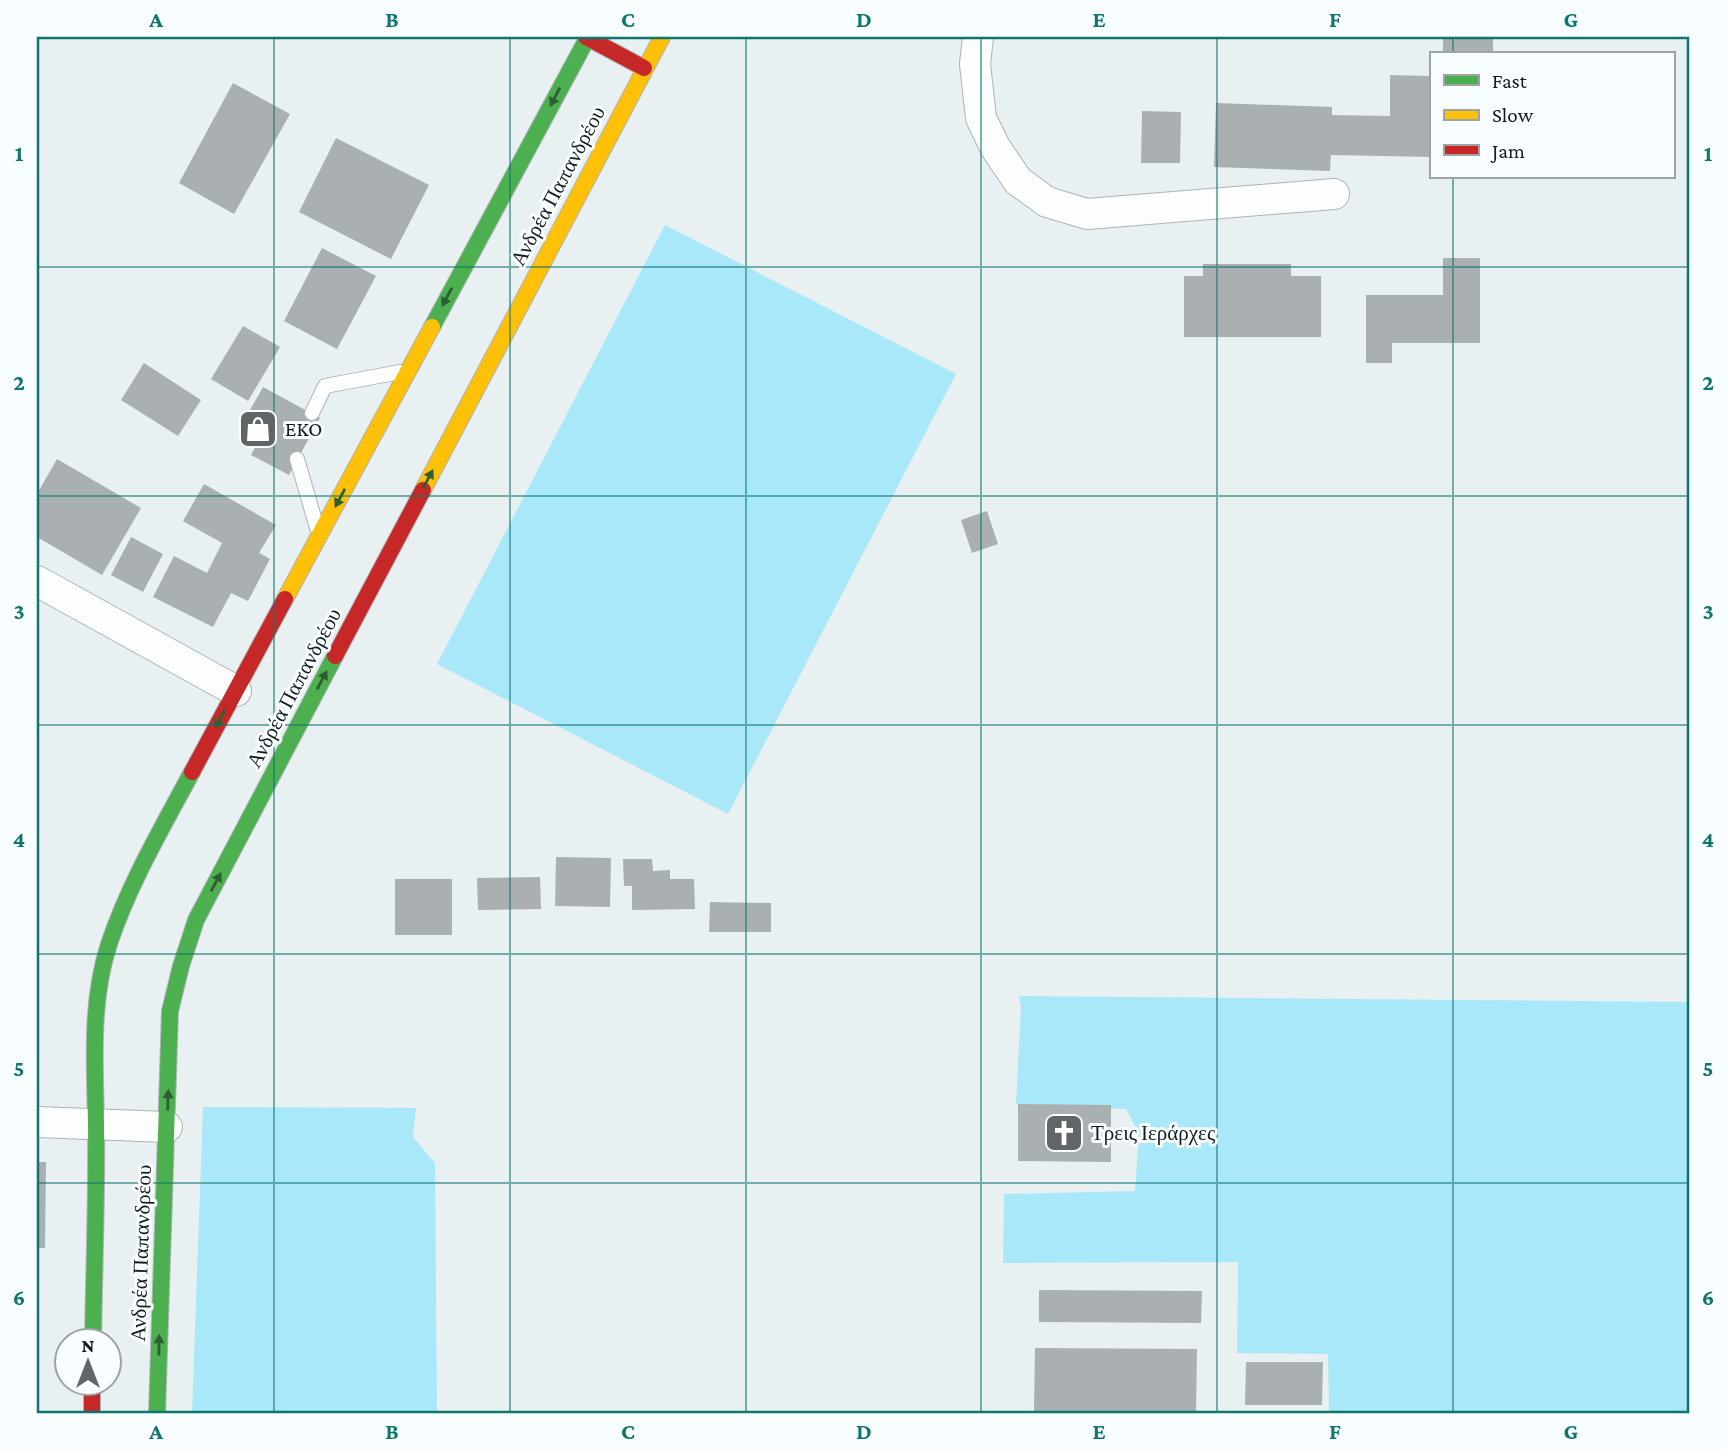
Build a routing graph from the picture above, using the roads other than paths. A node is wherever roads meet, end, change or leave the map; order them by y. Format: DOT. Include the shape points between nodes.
graph roads {
  1 [pos="587,37"];
  2 [pos="662,37"];
  3 [pos="978,37"];
  4 [pos="644,68"];
  5 [pos="1334,194"];
  6 [pos="408,371"];
  7 [pos="312,413"];
  8 [pos="297,459"];
  9 [pos="319,536"];
  10 [pos="37,581"];
  11 [pos="236,691"];
  12 [pos="37,1122"];
  13 [pos="96,1125"];
  14 [pos="167,1127"];
  15 [pos="93,1328"];
  16 [pos="158,1413"];
  1 -- 4 [label="street"];
  1 -- 6 [label="street, one-way"];
  2 -- 4 [label="street, Ανδρέα Παπανδρέου"];
  3 -- 5 [label="street" via="975,64 981,118 1018,181 1047,202 1087,214"];
  14 -- 4 [label="street, Ανδρέα Παπανδρέου, one-way" via="170,1011 196,919"];
  6 -- 7 [label="lane" via="325,386"];
  6 -- 9 [label="street, one-way"];
  8 -- 9 [label="lane"];
  9 -- 11 [label="street"];
  10 -- 11 [label="street"];
  11 -- 13 [label="street, one-way" via="139,872 109,945 98,995"];
  12 -- 13 [label="street"];
  13 -- 14 [label="street"];
  13 -- 15 [label="street"];
  16 -- 14 [label="street, Ανδρέα Παπανδρέου, one-way"];
}
